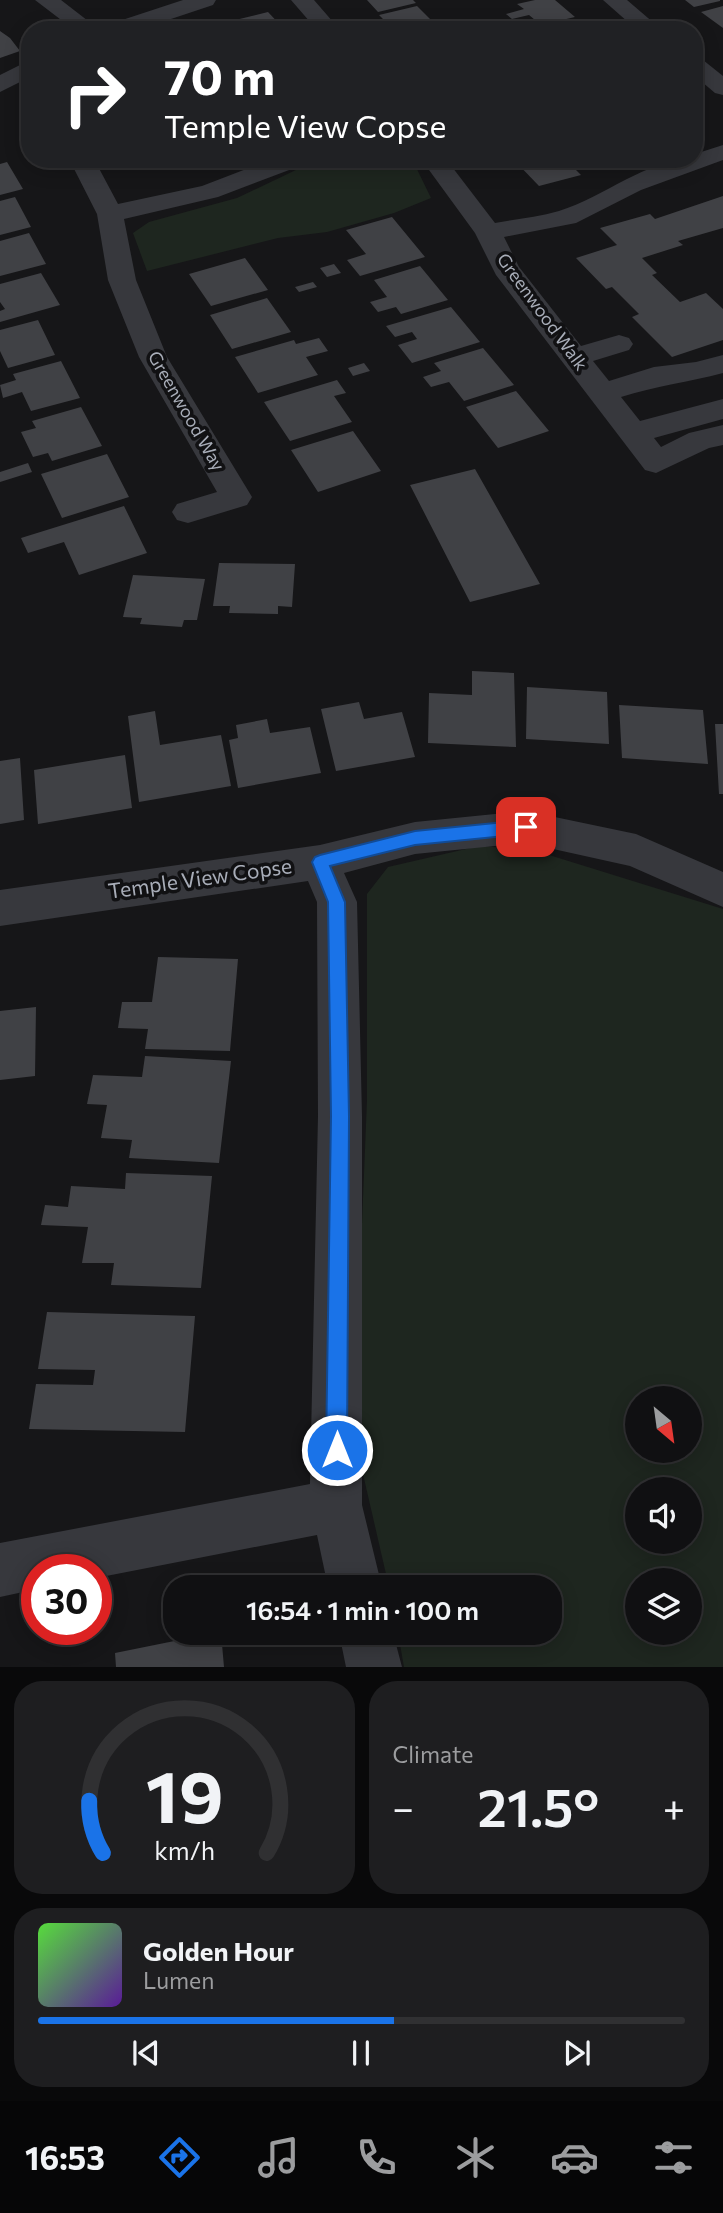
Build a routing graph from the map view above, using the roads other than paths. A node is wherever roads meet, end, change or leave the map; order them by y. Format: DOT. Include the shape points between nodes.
graph roads {
  1 [pos="46,0"];
  2 [pos="205,0"];
  3 [pos="302,0"];
  4 [pos="614,0"];
  5 [pos="77,21"];
  6 [pos="142,21"];
  7 [pos="321,21"];
  8 [pos="640,21"];
  9 [pos="703,72"];
  10 [pos="21,76"];
  11 [pos="723,88"];
  12 [pos="7,90"];
  13 [pos="723,152"];
  14 [pos="703,159"];
  15 [pos="86,168"];
  16 [pos="272,168"];
  17 [pos="440,168"];
  18 [pos="679,168"];
  19 [pos="110,214"];
  20 [pos="488,232"];
  21 [pos="619,344"];
  22 [pos="574,357"];
  23 [pos="723,364"];
  24 [pos="602,393"];
  25 [pos="723,409"];
  26 [pos="633,433"];
  27 [pos="723,435"];
  28 [pos="188,512"];
  29 [pos="320,862"];
  30 [pos="723,890"];
  31 [pos="0,908"];
  32 [pos="336,1505"];
  33 [pos="0,1570"];
  34 [pos="352,1575"];
  35 [pos="369,1645"];
  36 [pos="374,1667"];
  1 -- 5 [label="street"];
  2 -- 6 [label="street"];
  3 -- 7 [label="street"];
  4 -- 8 [label="street"];
  9 -- 11 [label="street"];
  10 -- 12 [label="street"];
  13 -- 14 [label="street"];
  15 -- 19 [label="street, Greenwood Way"];
  16 -- 19 [label="street" via="209,192"];
  17 -- 20 [label="street, Greenwood Walk"];
  18 -- 20 [label="street" via="567,217"];
  19 -- 28 [label="street, Greenwood Way" via="122,280 153,357 236,497"];
  20 -- 22 [label="street, Greenwood Walk" via="506,269"];
  21 -- 22 [label="street"];
  22 -- 24 [label="street, Greenwood Walk"];
  23 -- 24 [label="street" via="654,376"];
  24 -- 26 [label="street, Greenwood Walk"];
  25 -- 26 [label="street"];
  26 -- 27 [label="street, Greenwood Walk" via="656,462 700,440"];
  29 -- 30 [label="street, Temple View Copse" via="415,838 526,827 636,851"];
  29 -- 31 [label="street, Temple View Copse"];
  29 -- 32 [label="street" via="337,902"];
  32 -- 33 [label="street"];
  32 -- 34 [label="street"];
  35 -- 36 [label="street"];
}
